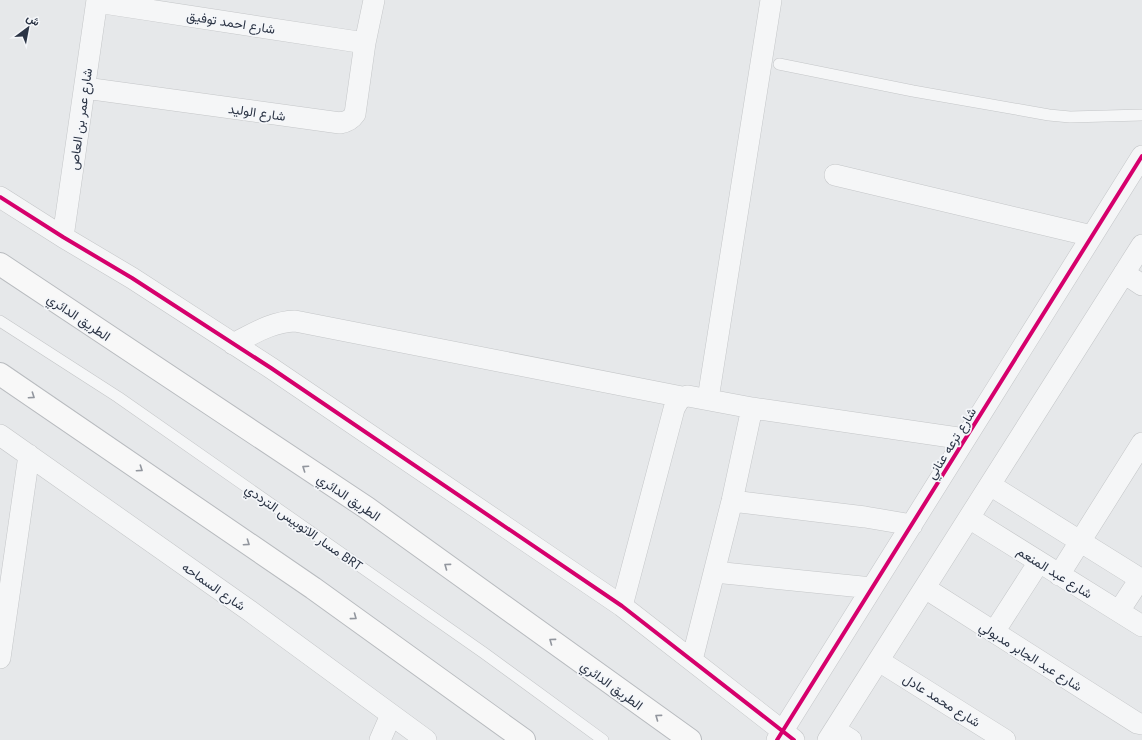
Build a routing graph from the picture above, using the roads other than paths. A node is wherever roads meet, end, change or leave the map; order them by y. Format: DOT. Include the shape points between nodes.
graph roads {
  1 [pos="374,0"];
  2 [pos="771,0"];
  3 [pos="97,1"];
  4 [pos="366,42"];
  5 [pos="778,64"];
  6 [pos="85,88"];
  7 [pos="1142,115"];
  8 [pos="1142,156"];
  9 [pos="835,175"];
  10 [pos="0,197"];
  11 [pos="1092,236"];
  12 [pos="63,237"];
  13 [pos="1142,245"];
  14 [pos="0,264"];
  15 [pos="1124,274"];
  16 [pos="1142,285"];
  17 [pos="0,321"];
  18 [pos="233,344"];
  19 [pos="0,374"];
  20 [pos="682,397"];
  21 [pos="708,399"];
  22 [pos="752,408"];
  23 [pos="0,435"];
  24 [pos="965,439"];
  25 [pos="1142,443"];
  26 [pos="29,455"];
  27 [pos="990,485"];
  28 [pos="732,501"];
  29 [pos="969,518"];
  30 [pos="912,525"];
  31 [pos="1081,541"];
  32 [pos="1039,562"];
  33 [pos="714,572"];
  34 [pos="1059,575"];
  35 [pos="1141,579"];
  36 [pos="872,588"];
  37 [pos="925,588"];
  38 [pos="622,606"];
  39 [pos="1119,611"];
  40 [pos="1142,626"];
  41 [pos="994,632"];
  42 [pos="0,658"];
  43 [pos="692,660"];
  44 [pos="879,661"];
  45 [pos="391,715"];
  46 [pos="1139,724"];
  47 [pos="785,737"];
  48 [pos="838,737"];
  49 [pos="380,740"];
  50 [pos="426,740"];
  51 [pos="524,740"];
  52 [pos="603,740"];
  53 [pos="690,740"];
  54 [pos="1004,740"];
  1 -- 4 [label="street"];
  2 -- 21 [label="street"];
  3 -- 4 [label="street, شارع احمد توفيق"];
  3 -- 6 [label="street, شارع عمر بن العاص"];
  4 -- 6 [label="street, شارع الوليد" via="355,114 347,122"];
  5 -- 7 [label="lane" via="1049,115"];
  6 -- 12 [label="street, شارع عمر بن العاص"];
  8 -- 11 [label="street, شارع ترعه عناني"];
  9 -- 11 [label="street"];
  10 -- 12 [label="street"];
  11 -- 24 [label="street, شارع ترعه عناني"];
  12 -- 18 [label="street" via="132,278"];
  13 -- 15 [label="street"];
  53 -- 14 [label="highway, الطريق الدائري, one-way" via="367,508"];
  15 -- 16 [label="street"];
  15 -- 27 [label="street"];
  17 -- 52 [label="lane, مسار الاتوبيس الترددي BRT" via="118,397 484,653"];
  18 -- 20 [label="street" via="270,325 295,321"];
  18 -- 38 [label="street"];
  19 -- 51 [label="highway, one-way" via="313,588"];
  20 -- 21 [label="street"];
  20 -- 38 [label="street" via="674,409"];
  21 -- 22 [label="street"];
  22 -- 24 [label="street"];
  22 -- 28 [label="street"];
  23 -- 26 [label="street, شارع السماحه"];
  24 -- 30 [label="street, شارع ترعه عناني"];
  25 -- 31 [label="street"];
  26 -- 42 [label="street"];
  26 -- 45 [label="street, شارع السماحه" via="250,611"];
  27 -- 29 [label="street"];
  27 -- 31 [label="street"];
  28 -- 30 [label="street"];
  28 -- 33 [label="street"];
  29 -- 32 [label="street, شارع عبد المنعم"];
  29 -- 37 [label="street"];
  30 -- 36 [label="street, شارع ترعه عناني"];
  31 -- 34 [label="street"];
  31 -- 35 [label="street"];
  32 -- 34 [label="street, شارع عبد المنعم"];
  32 -- 41 [label="street"];
  33 -- 36 [label="street"];
  33 -- 43 [label="street"];
  34 -- 39 [label="street, شارع عبد المنعم"];
  35 -- 39 [label="street"];
  36 -- 47 [label="street, شارع ترعه عناني"];
  37 -- 41 [label="street, شارع عبد الجابر مدبولي"];
  37 -- 44 [label="street"];
  38 -- 43 [label="street"];
  39 -- 40 [label="street, شارع عبد المنعم"];
  41 -- 46 [label="street, شارع عبد الجابر مدبولي"];
  43 -- 47 [label="street"];
  44 -- 48 [label="street"];
  44 -- 54 [label="street, شارع محمد عادل"];
  45 -- 49 [label="street"];
  45 -- 50 [label="street, شارع السماحه"];
}
